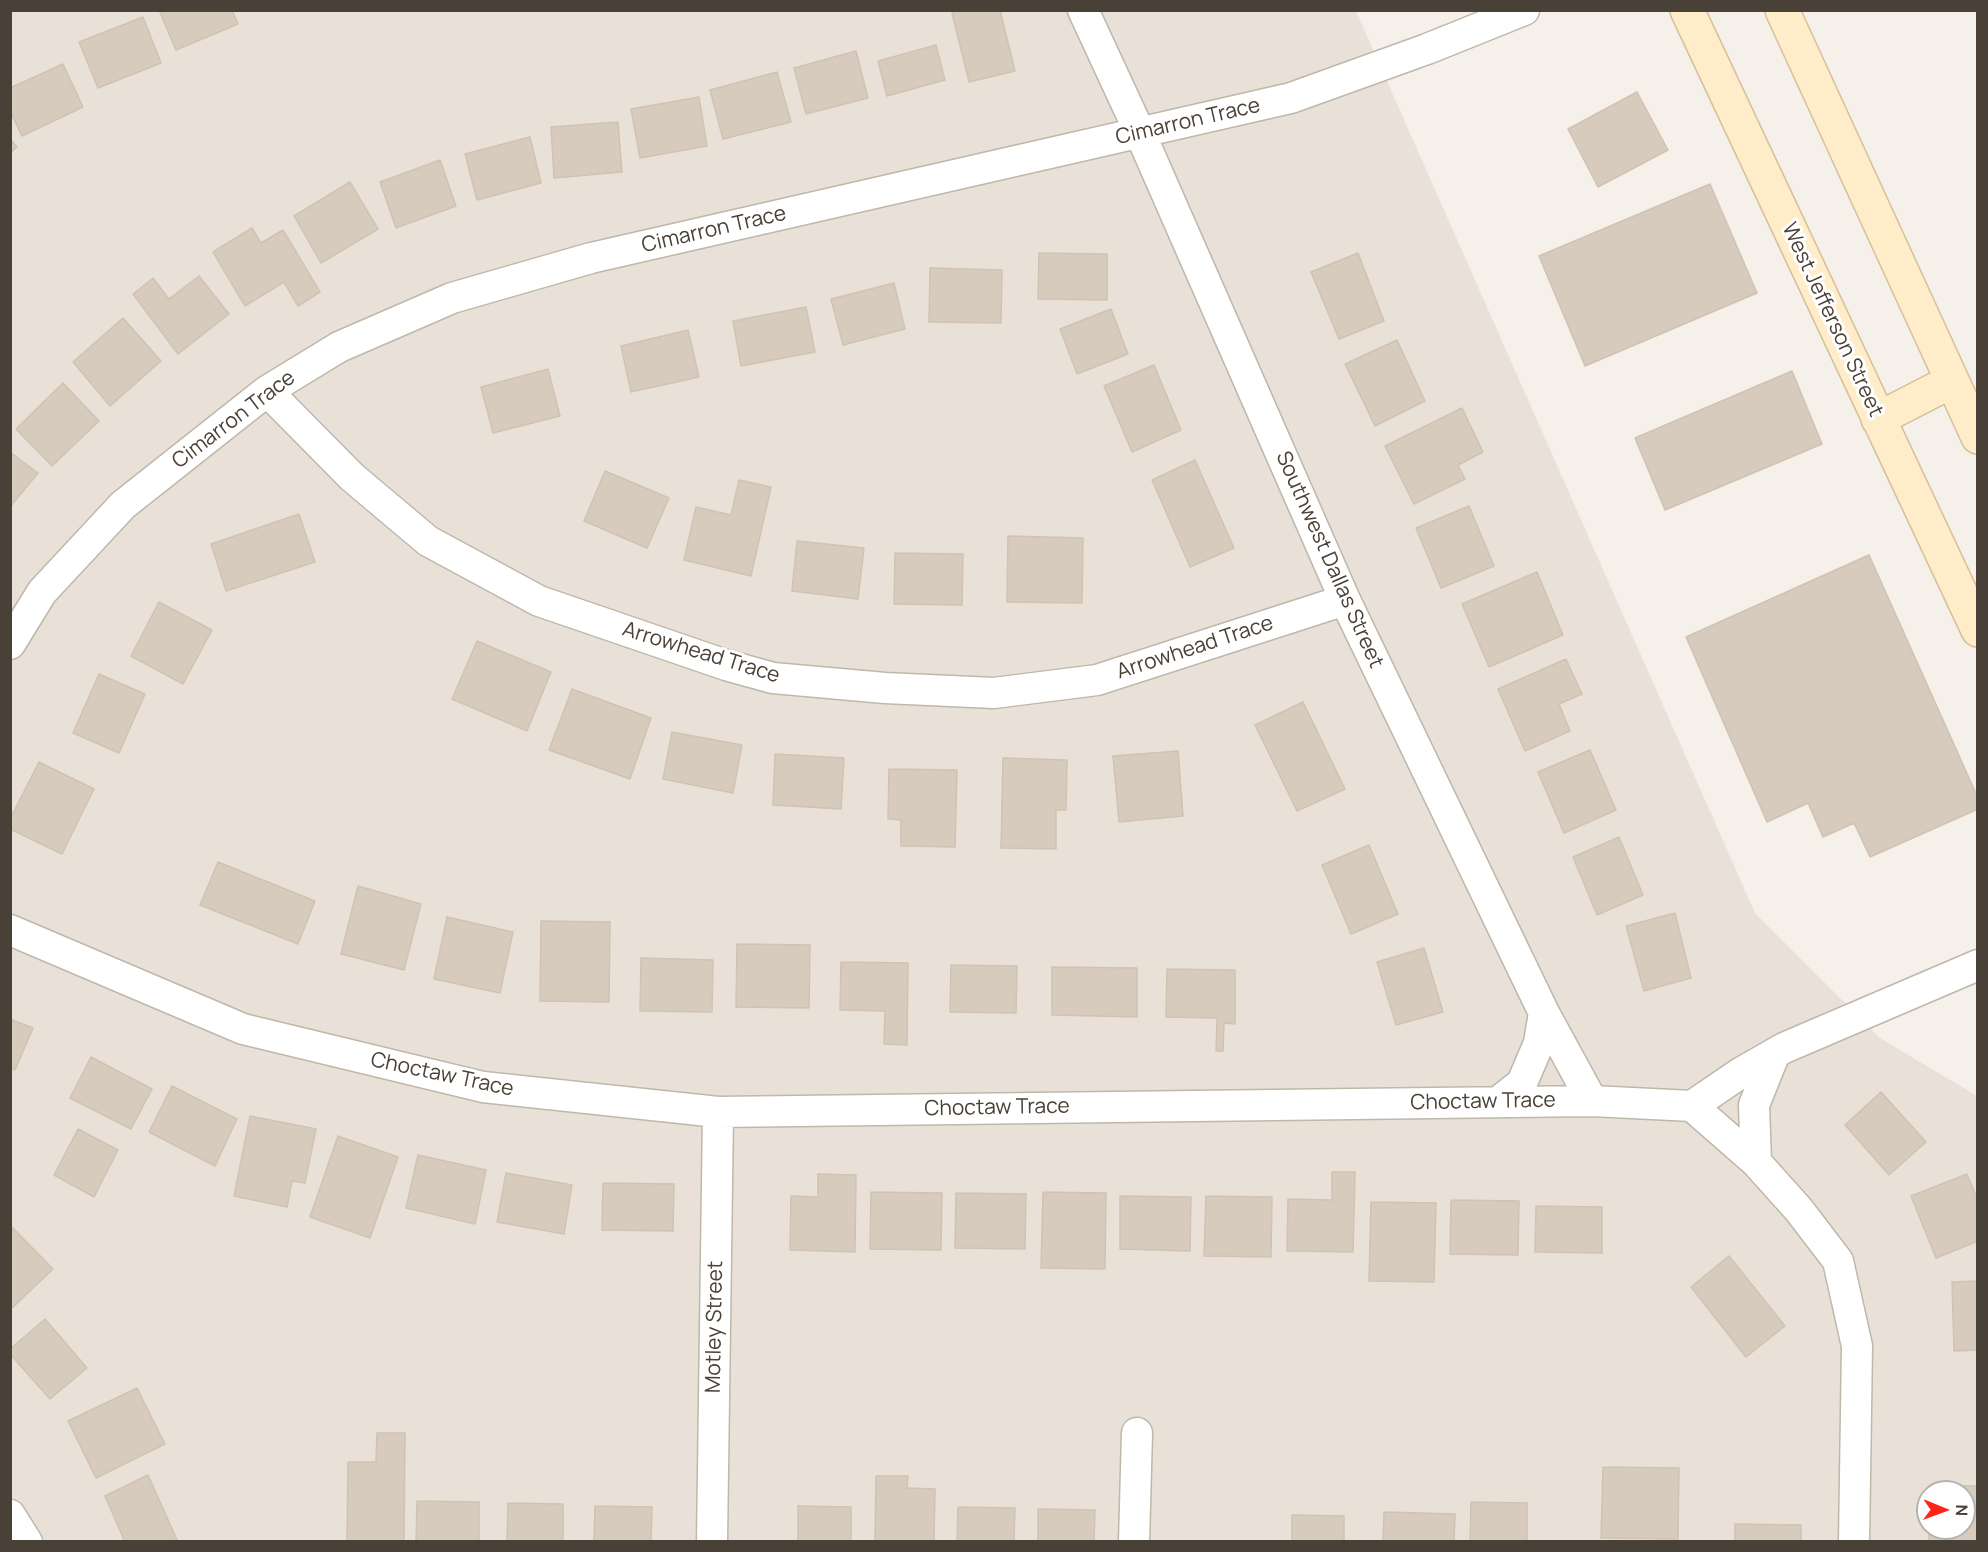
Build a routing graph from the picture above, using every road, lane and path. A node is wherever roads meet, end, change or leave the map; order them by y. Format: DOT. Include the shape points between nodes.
graph roads {
  1 [pos="1083,10"];
  2 [pos="1524,10"];
  3 [pos="1687,10"];
  4 [pos="1782,10"];
  5 [pos="1140,133"];
  6 [pos="1952,381"];
  7 [pos="267,391"];
  8 [pos="1878,419"];
  9 [pos="1977,437"];
  10 [pos="1968,583"];
  11 [pos="1345,600"];
  12 [pos="1977,630"];
  13 [pos="10,644"];
  14 [pos="10,930"];
  15 [pos="1977,965"];
  16 [pos="1544,1012"];
  17 [pos="1775,1053"];
  18 [pos="1592,1101"];
  19 [pos="1498,1102"];
  20 [pos="1692,1106"];
  21 [pos="718,1112"];
  22 [pos="1756,1162"];
  23 [pos="1137,1433"];
  24 [pos="10,1515"];
  25 [pos="27,1542"];
  26 [pos="712,1542"];
  27 [pos="1134,1542"];
  28 [pos="1854,1542"];
  1 -- 5 [label="street, Southwest Dallas Street"];
  2 -- 5 [label="street, Cimarron Trace" via="1291,98"];
  3 -- 8 [label="main road, West Jefferson Street"];
  4 -- 6 [label="main road"];
  5 -- 7 [label="street, Cimarron Trace" via="591,258 452,298 339,347"];
  5 -- 11 [label="street, Southwest Dallas Street"];
  6 -- 8 [label="main road"];
  6 -- 9 [label="main road"];
  7 -- 11 [label="street, Arrowhead Trace" via="352,477 428,541 539,602 773,678 994,693 1097,680"];
  7 -- 13 [label="street, Cimarron Trace" via="123,505 42,592"];
  8 -- 10 [label="main road, West Jefferson Street"];
  10 -- 12 [label="main road, West Jefferson Street"];
  11 -- 16 [label="street, Southwest Dallas Street"];
  14 -- 21 [label="street, Choctaw Trace" via="243,1029 483,1087"];
  15 -- 17 [label="street"];
  16 -- 18 [label="street, Southwest Dallas Street"];
  16 -- 19 [label="street" via="1539,1043 1522,1083"];
  17 -- 20 [label="street"];
  17 -- 22 [label="street" via="1754,1105"];
  18 -- 19 [label="street, Choctaw Trace"];
  18 -- 20 [label="street, Choctaw Trace"];
  19 -- 21 [label="street, Choctaw Trace"];
  20 -- 22 [label="street"];
  21 -- 26 [label="street, Motley Street"];
  22 -- 28 [label="street" via="1838,1261 1857,1346"];
  23 -- 27 [label="street"];
  24 -- 25 [label="street"];
}
